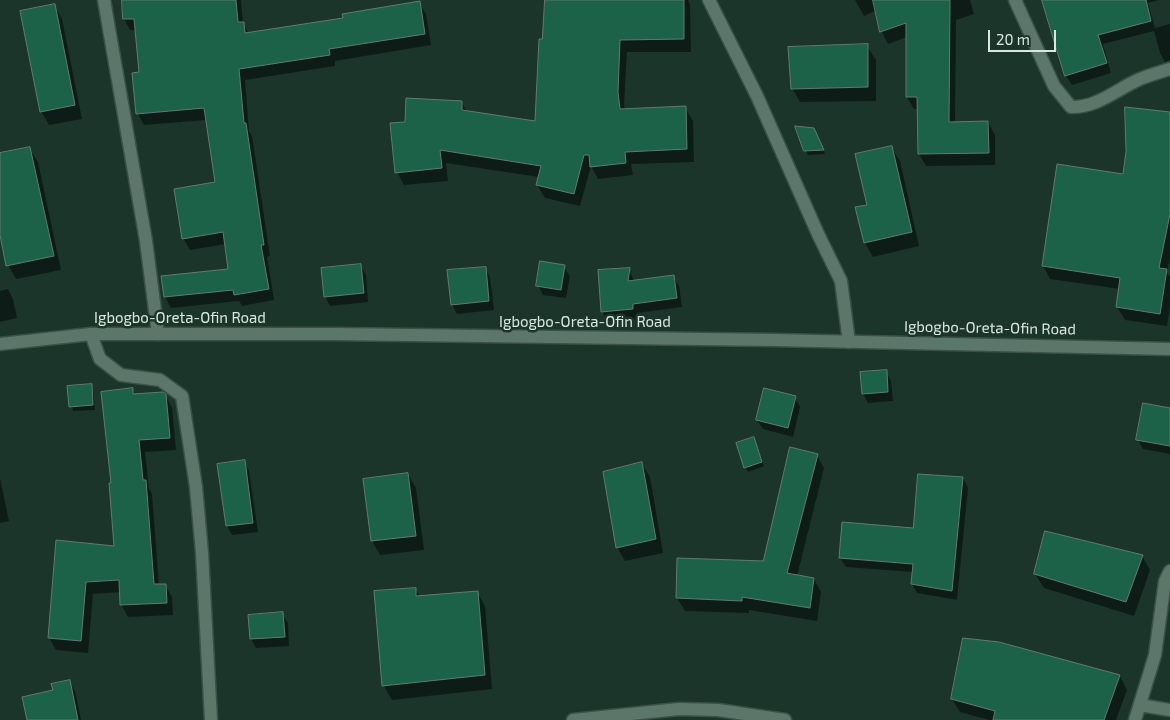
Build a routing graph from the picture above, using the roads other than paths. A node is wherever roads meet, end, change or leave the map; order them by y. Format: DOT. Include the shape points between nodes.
graph roads {
  1 [pos="104,0"];
  2 [pos="709,0"];
  3 [pos="1014,0"];
  4 [pos="1170,68"];
  5 [pos="91,334"];
  6 [pos="158,334"];
  7 [pos="849,342"];
  8 [pos="0,344"];
  9 [pos="1170,349"];
  10 [pos="1170,571"];
  11 [pos="1140,704"];
  12 [pos="1170,710"];
  13 [pos="212,720"];
  14 [pos="573,720"];
  15 [pos="785,720"];
  16 [pos="1135,720"];
  1 -- 6 [label="street" via="146,241"];
  2 -- 7 [label="street" via="842,281"];
  3 -- 4 [label="street" via="1054,86 1071,107 1079,108 1100,101 1140,79"];
  5 -- 6 [label="street, Igbogbo-Oreta-Ofin Road"];
  5 -- 8 [label="street, Igbogbo-Oreta-Ofin Road"];
  5 -- 13 [label="street" via="100,359 121,375 160,380 182,396 196,487"];
  6 -- 7 [label="street, Igbogbo-Oreta-Ofin Road"];
  7 -- 9 [label="street, Igbogbo-Oreta-Ofin Road"];
  10 -- 11 [label="street" via="1155,655"];
  11 -- 12 [label="street"];
  11 -- 16 [label="street"];
  14 -- 15 [label="street" via="679,709 718,710"];
}
